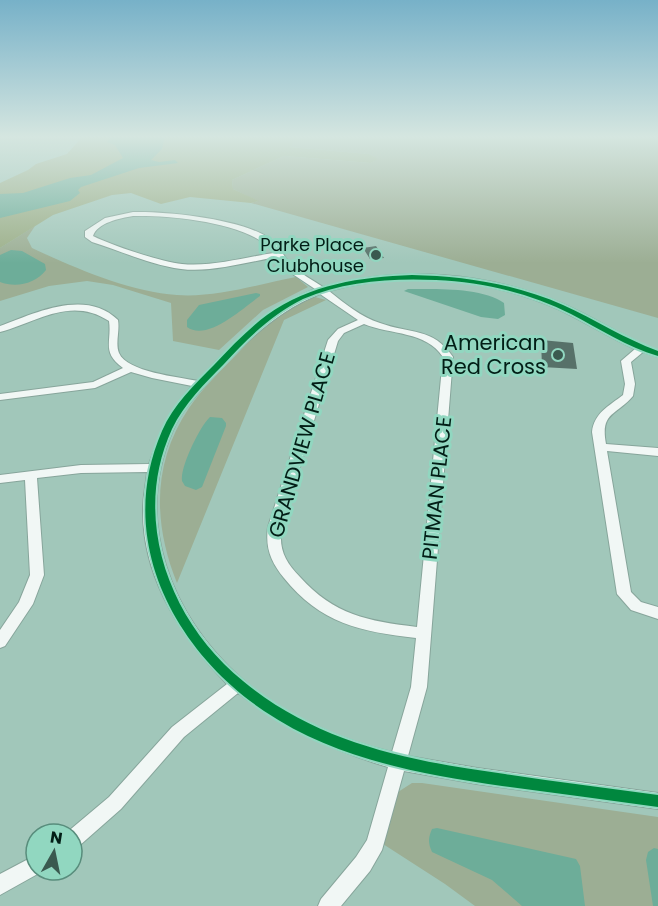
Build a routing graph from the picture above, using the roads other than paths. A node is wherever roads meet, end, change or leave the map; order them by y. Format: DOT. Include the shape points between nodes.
graph roads {
  1 [pos="281,254"];
  2 [pos="322,290"];
  3 [pos="365,320"];
  4 [pos="0,329"];
  5 [pos="641,348"];
  6 [pos="658,354"];
  7 [pos="130,368"];
  8 [pos="199,384"];
  9 [pos="0,397"];
  10 [pos="600,447"];
  11 [pos="658,452"];
  12 [pos="154,468"];
  13 [pos="31,475"];
  14 [pos="0,479"];
  15 [pos="658,613"];
  16 [pos="423,633"];
  17 [pos="0,642"];
  18 [pos="237,685"];
  19 [pos="398,763"];
  20 [pos="658,801"];
  21 [pos="84,829"];
  22 [pos="24,871"];
  23 [pos="0,885"];
  24 [pos="328,906"];
  1 -- 1 [label="street, PITMAN PLACE" via="206,266 178,266 94,240 88,233 122,216 142,213 239,228 261,237"];
  1 -- 2 [label="street, PITMAN PLACE" via="291,269"];
  2 -- 3 [label="street, PITMAN PLACE"];
  2 -- 5 [label="street" via="399,278 477,283 548,302"];
  2 -- 8 [label="street" via="265,318"];
  3 -- 16 [label="street, PITMAN PLACE" via="430,339 450,361"];
  3 -- 16 [label="street, GRANDVIEW PLACE" via="341,331 333,340 275,527 273,548 302,591 327,611 367,626"];
  4 -- 7 [label="street" via="59,309 90,309 113,320 113,351"];
  5 -- 6 [label="street"];
  5 -- 10 [label="street" via="626,361 628,396 602,415 599,422"];
  7 -- 8 [label="street"];
  7 -- 9 [label="street" via="90,387"];
  8 -- 12 [label="street" via="170,425"];
  10 -- 11 [label="street"];
  10 -- 15 [label="street" via="624,594 636,606"];
  12 -- 13 [label="street" via="81,469"];
  12 -- 18 [label="street" via="150,519 162,577 176,611 194,639"];
  13 -- 14 [label="street"];
  13 -- 17 [label="street" via="37,575 26,604"];
  16 -- 19 [label="street, PITMAN PLACE" via="419,687"];
  18 -- 19 [label="street" via="314,732"];
  18 -- 21 [label="street" via="178,732 123,795"];
  19 -- 20 [label="street"];
  19 -- 24 [label="street, PITMAN PLACE" via="372,851"];
  22 -- 23 [label="street"];
}
